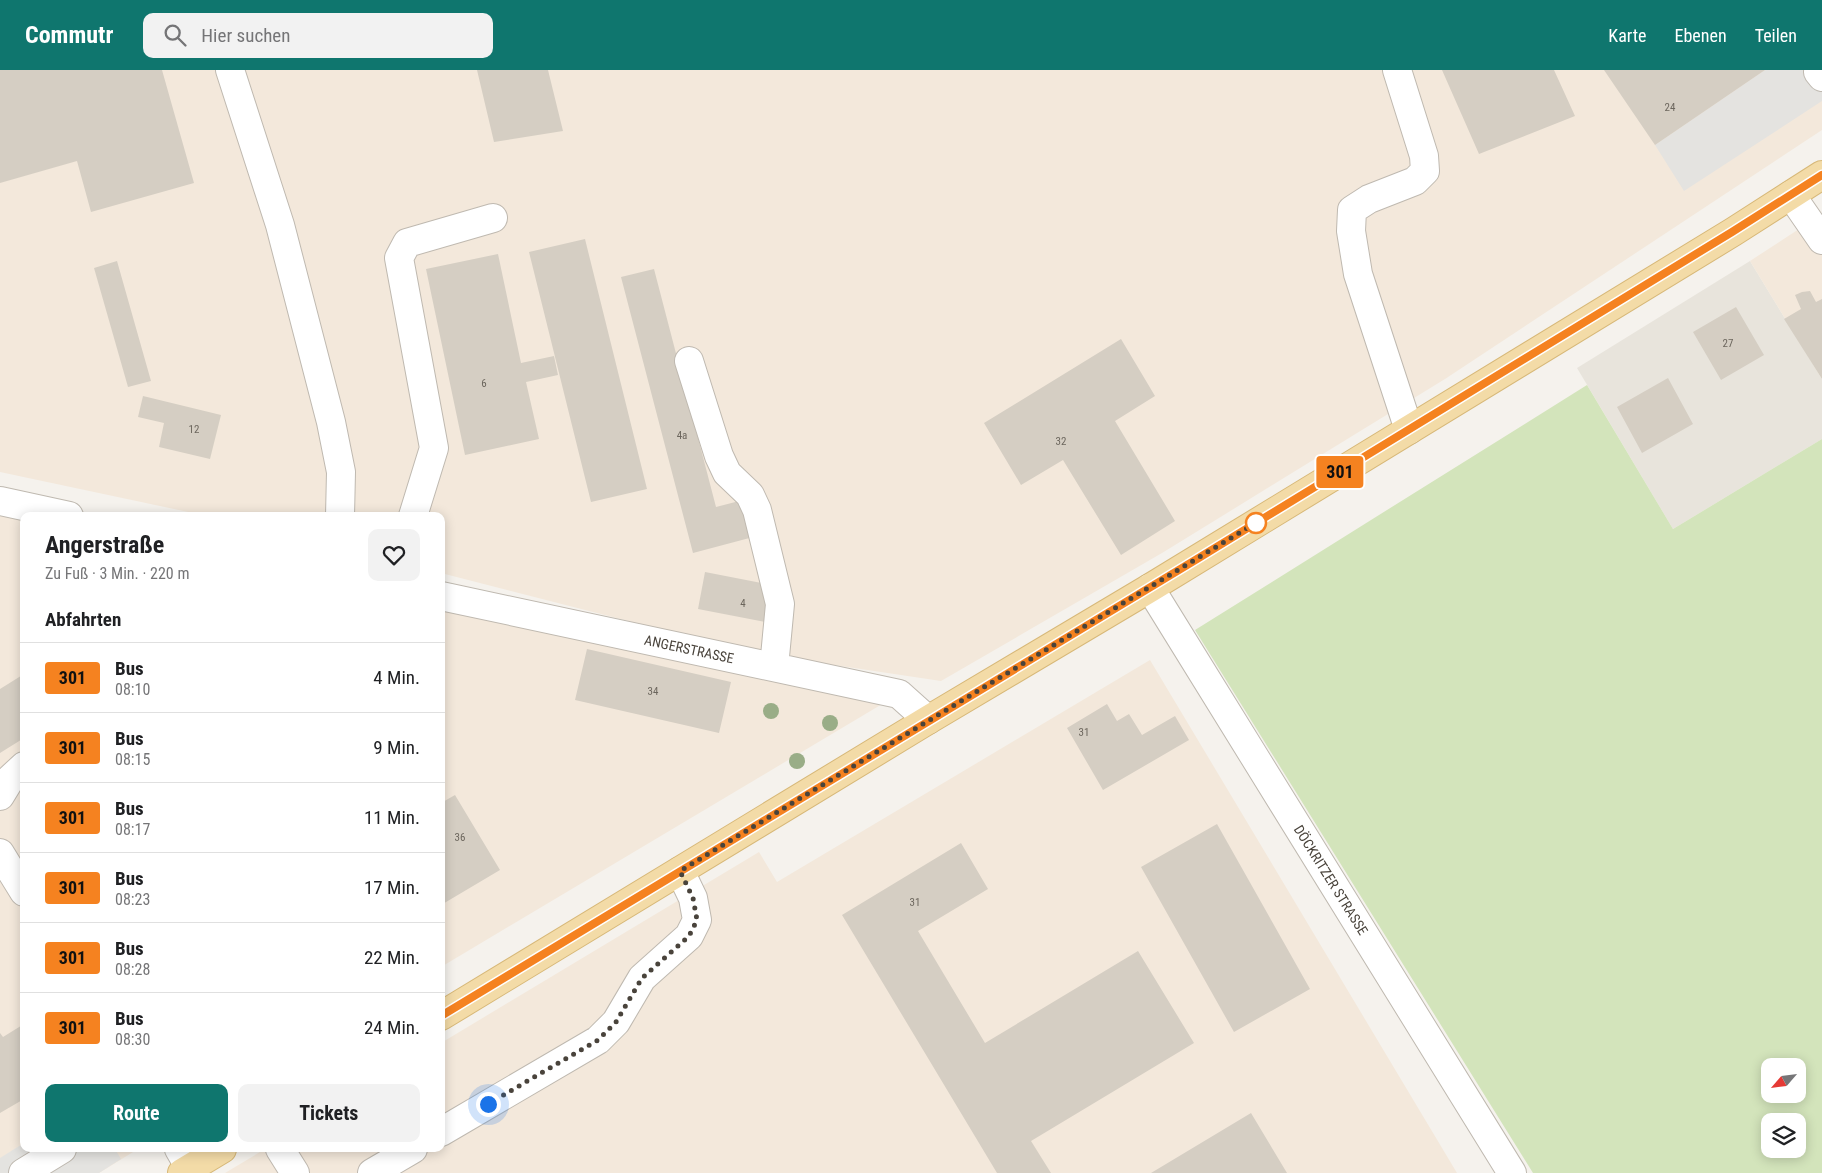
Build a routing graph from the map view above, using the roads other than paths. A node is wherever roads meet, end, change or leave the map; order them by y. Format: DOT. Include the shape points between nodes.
graph roads {
  1 [pos="230,70"];
  2 [pos="1397,70"];
  3 [pos="1821,70"];
  4 [pos="1822,77"];
  5 [pos="1822,175"];
  6 [pos="1791,195"];
  7 [pos="493,218"];
  8 [pos="1822,240"];
  9 [pos="689,361"];
  10 [pos="1409,430"];
  11 [pos="0,501"];
  12 [pos="51,512"];
  13 [pos="340,512"];
  14 [pos="415,512"];
  15 [pos="1150,588"];
  16 [pos="445,597"];
  17 [pos="774,667"];
  18 [pos="928,720"];
  19 [pos="20,770"];
  20 [pos="0,796"];
  21 [pos="0,853"];
  22 [pos="680,871"];
  23 [pos="20,886"];
  24 [pos="445,1014"];
  25 [pos="445,1130"];
  26 [pos="57,1152"];
  27 [pos="214,1152"];
  28 [pos="282,1152"];
  29 [pos="408,1152"];
  30 [pos="184,1163"];
  31 [pos="23,1173"];
  32 [pos="295,1173"];
  33 [pos="372,1173"];
  34 [pos="1512,1173"];
  1 -- 13 [label="street" via="280,225 331,422 341,472"];
  2 -- 10 [label="street" via="1424,156 1424,171 1415,181 1369,199 1352,210 1350,232 1358,274"];
  3 -- 4 [label="street" via="1818,72"];
  5 -- 6 [label="main road"];
  6 -- 8 [label="street"];
  6 -- 10 [label="main road"];
  7 -- 14 [label="street" via="407,243 399,258 434,448"];
  9 -- 17 [label="street" via="719,456 727,473 750,495 757,510 780,604"];
  10 -- 15 [label="main road"];
  11 -- 12 [label="street"];
  15 -- 18 [label="main road"];
  15 -- 34 [label="street, DÖCKRITZER STRASSE"];
  16 -- 17 [label="street, ANGERSTRASSE"];
  17 -- 18 [label="street, ANGERSTRASSE" via="899,694"];
  18 -- 22 [label="main road"];
  19 -- 20 [label="street"];
  21 -- 23 [label="street"];
  22 -- 24 [label="main road"];
  22 -- 25 [label="street" via="693,898 697,920 689,936 642,978 616,1022 598,1040"];
  26 -- 31 [label="street"];
  27 -- 30 [label="main road"];
  28 -- 32 [label="street"];
  29 -- 33 [label="street"];
}
